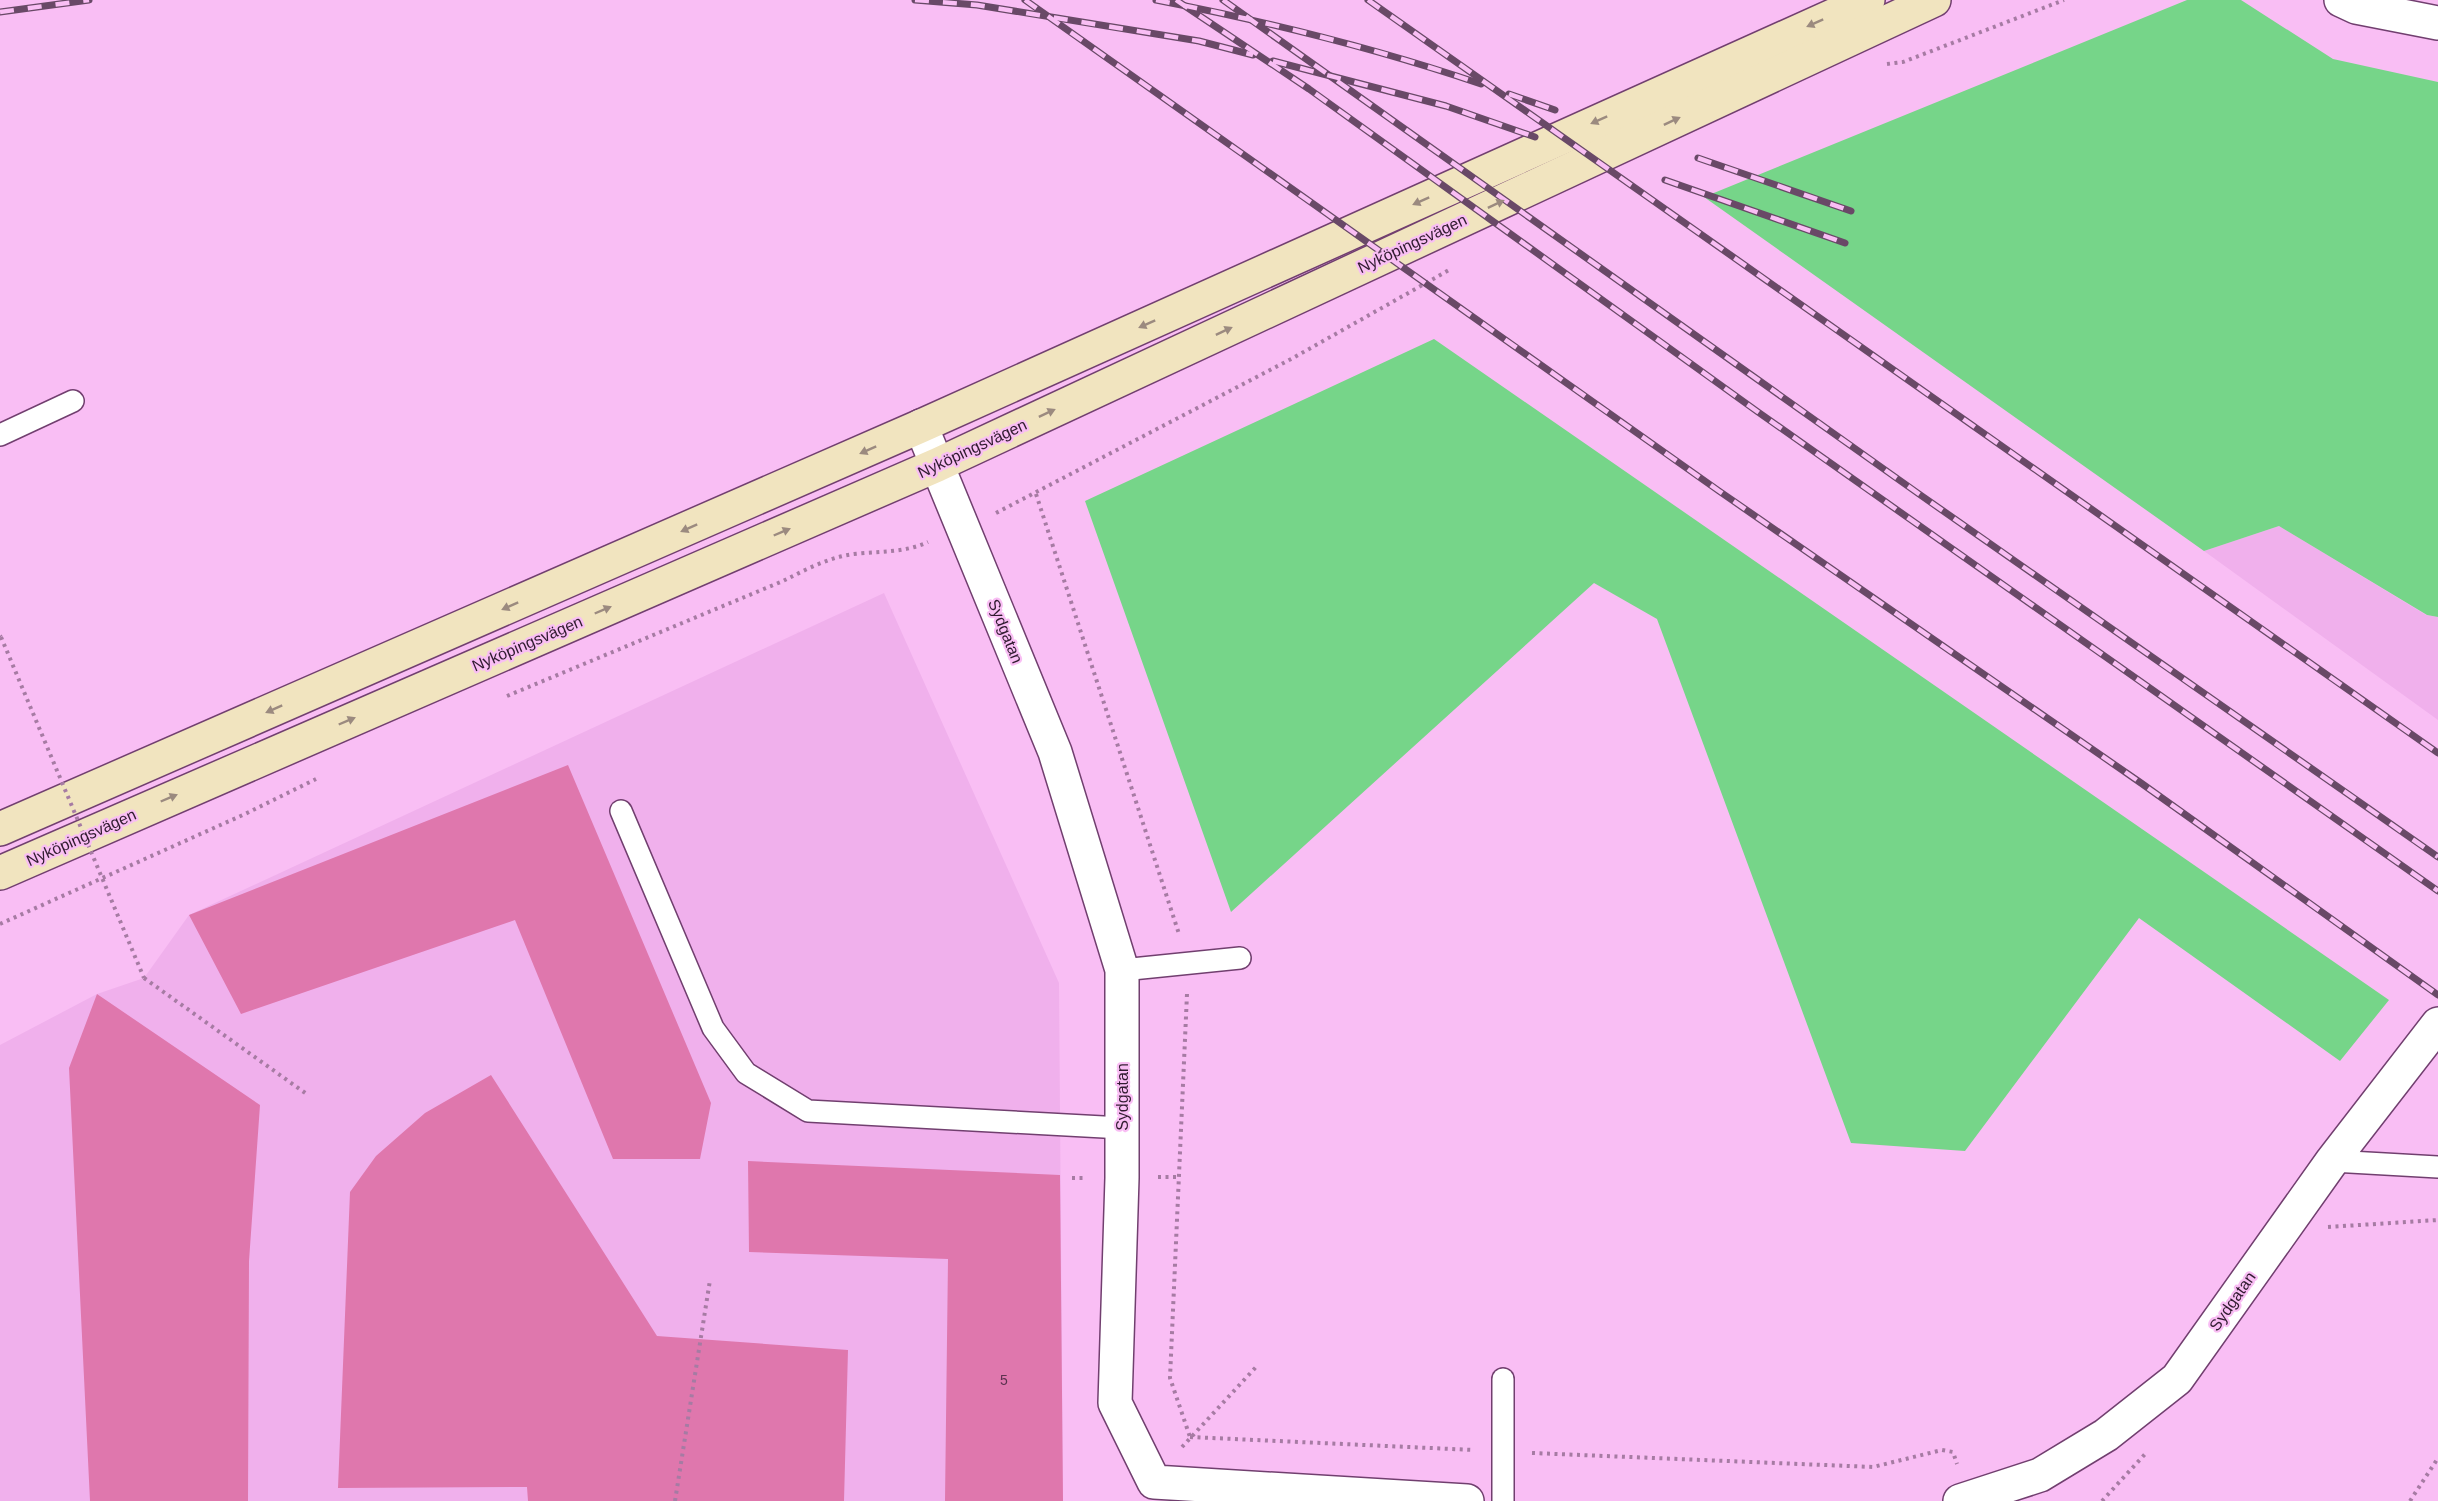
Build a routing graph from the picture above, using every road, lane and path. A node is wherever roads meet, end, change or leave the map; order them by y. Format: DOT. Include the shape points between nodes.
graph roads {
  1 [pos="1868,0"];
  2 [pos="1934,0"];
  3 [pos="2341,0"];
  4 [pos="2438,23"];
  5 [pos="73,401"];
  6 [pos="921,426"];
  7 [pos="0,435"];
  8 [pos="937,465"];
  9 [pos="0,636"];
  10 [pos="621,811"];
  11 [pos="0,829"];
  12 [pos="0,873"];
  13 [pos="1240,958"];
  14 [pos="1122,970"];
  15 [pos="2438,1024"];
  16 [pos="308,1095"];
  17 [pos="1122,1128"];
  18 [pos="2332,1161"];
  19 [pos="2438,1167"];
  20 [pos="2298,1208"];
  21 [pos="2438,1220"];
  22 [pos="710,1280"];
  23 [pos="1257,1366"];
  24 [pos="1503,1379"];
  25 [pos="1502,1452"];
  26 [pos="2438,1458"];
  27 [pos="1148,1491"];
  28 [pos="1964,1500"];
  29 [pos="675,1501"];
  30 [pos="1467,1501"];
  31 [pos="1503,1501"];
  32 [pos="2410,1501"];
  1 -- 6 [label="main road, Nyköpingsvägen, one-way"];
  8 -- 2 [label="main road, Nyköpingsvägen, one-way"];
  3 -- 4 [label="street" via="2356,7"];
  5 -- 7 [label="lane"];
  6 -- 8 [label="street, Sydgatan"];
  6 -- 11 [label="main road, Nyköpingsvägen, one-way"];
  12 -- 8 [label="main road, Nyköpingsvägen, one-way"];
  8 -- 14 [label="street, Sydgatan" via="1055,752"];
  9 -- 16 [label="path, bridge" via="144,978"];
  10 -- 17 [label="lane" via="713,1028 746,1073 808,1111"];
  13 -- 14 [label="lane"];
  14 -- 17 [label="street, Sydgatan"];
  15 -- 18 [label="street, Sydgatan"];
  17 -- 27 [label="street, Sydgatan" via="1115,1403"];
  18 -- 19 [label="lane"];
  18 -- 20 [label="street, Sydgatan"];
  20 -- 21 [label="path" via="2331,1228"];
  20 -- 28 [label="street, Sydgatan" via="2176,1379 2106,1435 2040,1475"];
  22 -- 29 [label="path"];
  23 -- 25 [label="path" via="1190,1437"];
  24 -- 25 [label="lane"];
  25 -- 28 [label="path" via="1873,1467 1942,1450 1953,1452"];
  25 -- 31 [label="lane"];
  26 -- 32 [label="path"];
  27 -- 30 [label="street, Sydgatan"];
}
